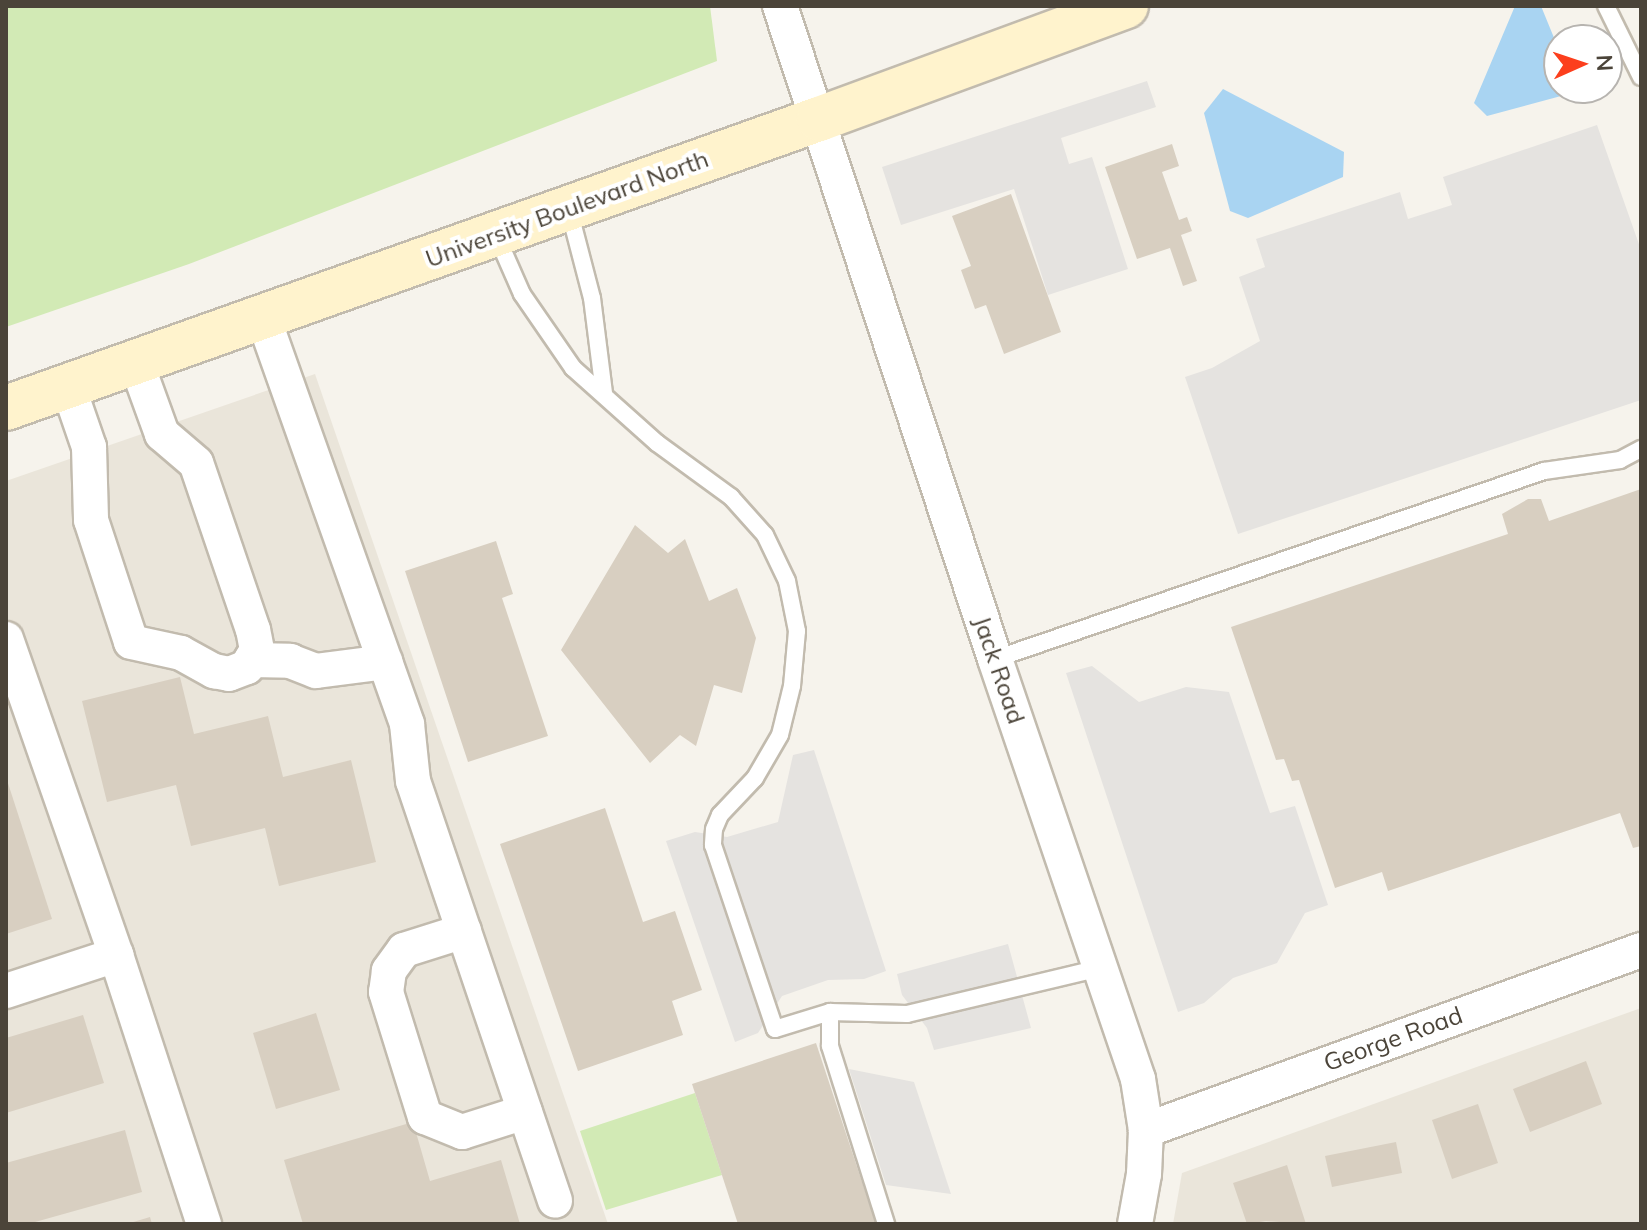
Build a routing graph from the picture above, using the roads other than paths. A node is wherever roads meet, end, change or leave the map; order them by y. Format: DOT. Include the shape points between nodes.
graph roads {
  1 [pos="780,6"];
  2 [pos="1126,6"];
  3 [pos="1606,6"];
  4 [pos="1641,77"];
  5 [pos="819,119"];
  6 [pos="569,208"];
  7 [pos="495,235"];
  8 [pos="263,317"];
  9 [pos="136,362"];
  10 [pos="68,386"];
  11 [pos="604,393"];
  12 [pos="6,408"];
  13 [pos="1641,449"];
  14 [pos="6,639"];
  15 [pos="995,659"];
  16 [pos="251,660"];
  17 [pos="385,662"];
  18 [pos="464,931"];
  19 [pos="1641,950"];
  20 [pos="116,955"];
  21 [pos="1100,968"];
  22 [pos="6,991"];
  23 [pos="830,1012"];
  24 [pos="525,1112"];
  25 [pos="1146,1130"];
  26 [pos="555,1201"];
  27 [pos="204,1224"];
  28 [pos="886,1224"];
  29 [pos="1135,1224"];
  1 -- 5 [label="street, Jack Road"];
  2 -- 5 [label="main road, University Boulevard North"];
  3 -- 4 [label="lane"];
  5 -- 6 [label="main road, University Boulevard North"];
  5 -- 15 [label="street, Jack Road"];
  6 -- 7 [label="main road, University Boulevard North"];
  6 -- 11 [label="lane" via="592,298"];
  7 -- 8 [label="main road, University Boulevard North"];
  7 -- 11 [label="lane" via="542,326 573,368"];
  8 -- 9 [label="main road, University Boulevard North"];
  8 -- 17 [label="street"];
  9 -- 10 [label="main road, University Boulevard North"];
  9 -- 16 [label="street" via="162,434 196,463 253,630 257,650"];
  10 -- 12 [label="main road, University Boulevard North"];
  10 -- 16 [label="street" via="89,447 91,520 131,642 181,653 229,674"];
  11 -- 23 [label="lane" via="657,443 731,497 765,535 787,581 797,631 780,735 755,778 720,815 713,845 775,1029"];
  13 -- 15 [label="lane" via="1620,460 1544,471"];
  14 -- 20 [label="street"];
  15 -- 21 [label="street, Jack Road"];
  16 -- 17 [label="street" via="290,661 316,671"];
  17 -- 18 [label="street" via="407,724 413,781"];
  18 -- 24 [label="street"];
  18 -- 24 [label="street" via="404,950 389,971 386,992 425,1117 462,1132"];
  19 -- 25 [label="street, George Road"];
  20 -- 22 [label="street"];
  20 -- 27 [label="street"];
  21 -- 23 [label="lane" via="907,1014"];
  21 -- 25 [label="street, Jack Road" via="1138,1079"];
  23 -- 28 [label="lane" via="830,1046"];
  24 -- 26 [label="street"];
  25 -- 29 [label="street, Jack Road"];
}
